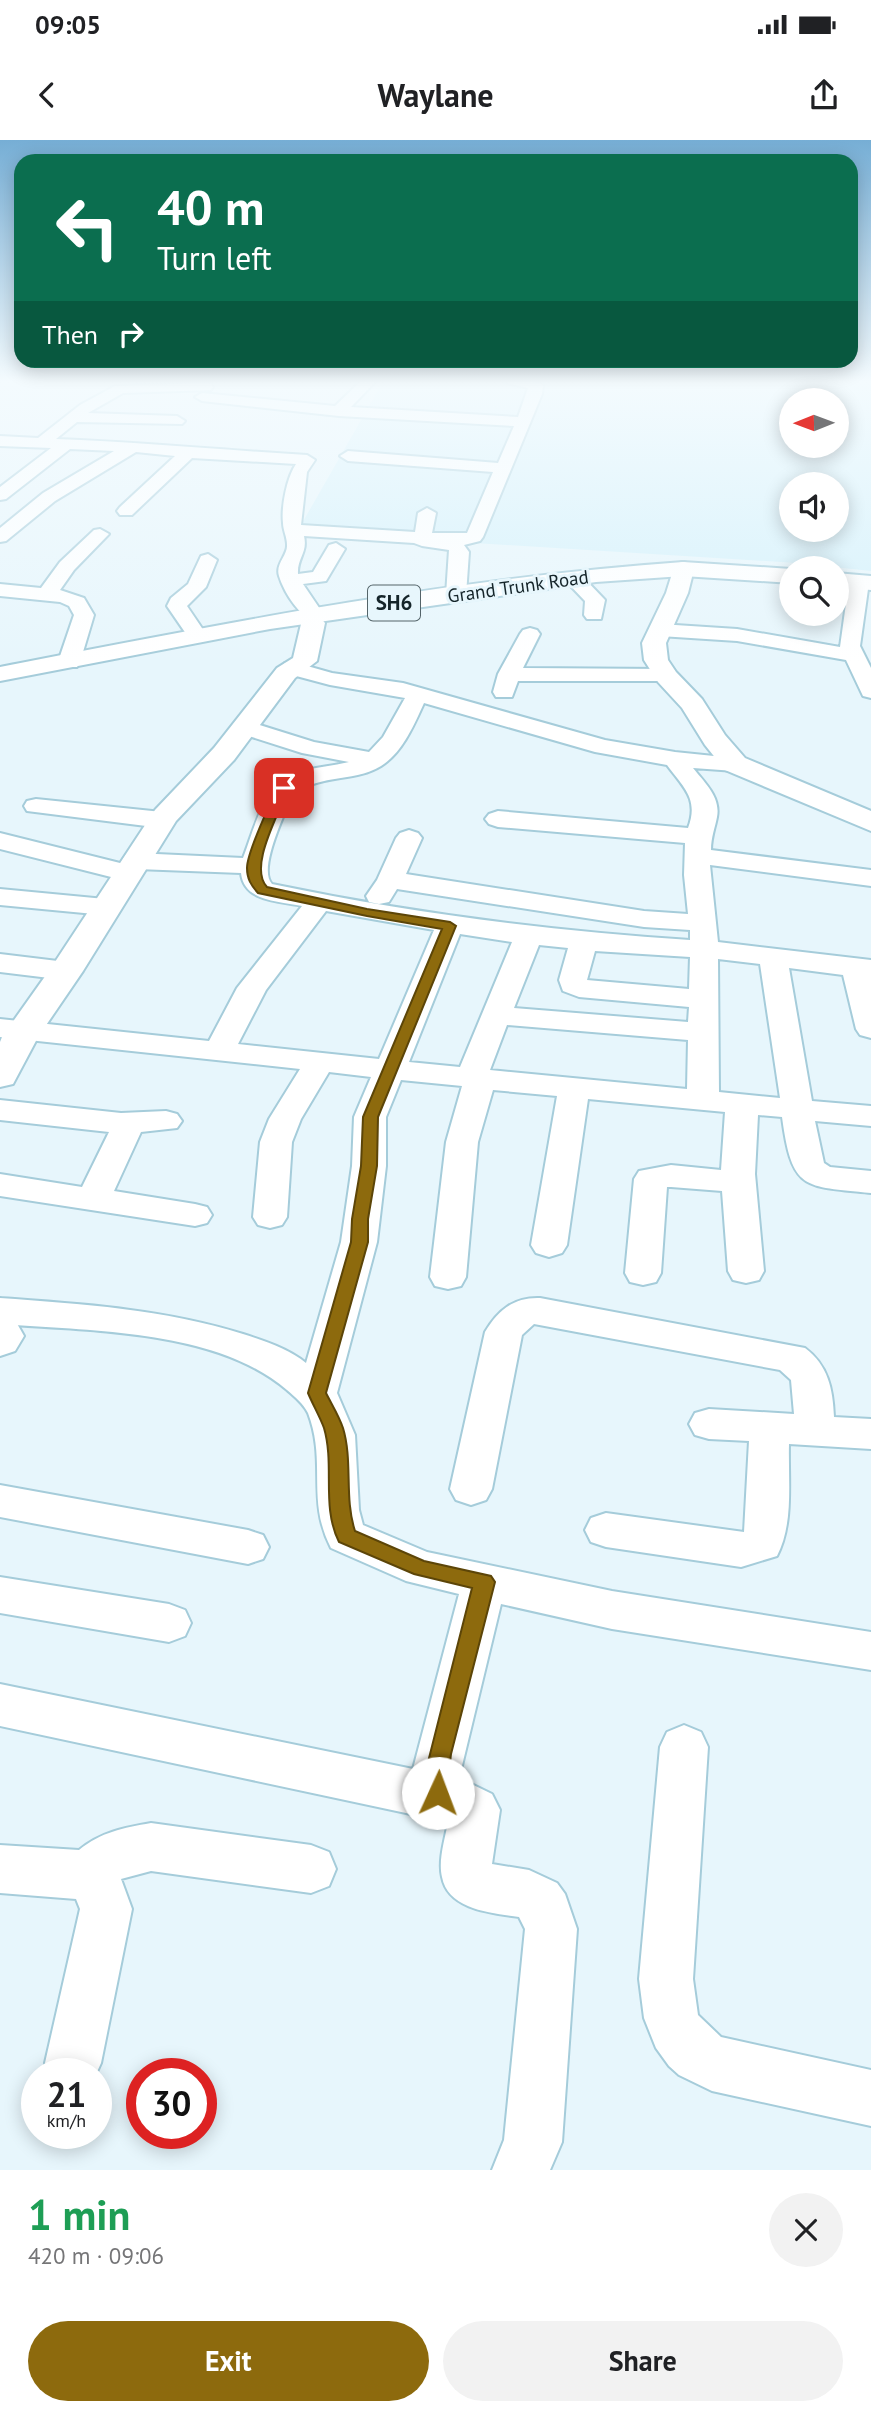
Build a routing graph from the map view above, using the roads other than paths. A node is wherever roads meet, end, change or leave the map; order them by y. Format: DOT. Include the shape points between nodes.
graph roads {
  1 [pos="26,475"];
  2 [pos="86,475"];
  3 [pos="164,475"];
  4 [pos="299,475"];
  5 [pos="501,475"];
  6 [pos="0,495"];
  7 [pos="126,511"];
  8 [pos="427,513"];
  9 [pos="294,530"];
  10 [pos="100,534"];
  11 [pos="0,537"];
  12 [pos="420,537"];
  13 [pos="336,549"];
  14 [pos="208,560"];
  15 [pos="683,569"];
  16 [pos="779,575"];
  17 [pos="573,578"];
  18 [pos="291,580"];
  19 [pos="855,582"];
  20 [pos="0,590"];
  21 [pos="46,595"];
  22 [pos="456,595"];
  23 [pos="594,615"];
  24 [pos="310,616"];
  25 [pos="660,630"];
  26 [pos="530,634"];
  27 [pos="198,637"];
  28 [pos="852,655"];
  29 [pos="69,662"];
  30 [pos="293,668"];
  31 [pos="0,674"];
  32 [pos="509,674"];
  33 [pos="666,675"];
  34 [pos="870,686"];
  35 [pos="416,695"];
  36 [pos="488,714"];
  37 [pos="244,727"];
  38 [pos="675,758"];
  39 [pos="373,760"];
  40 [pos="735,764"];
  41 [pos="36,806"];
  42 [pos="498,819"];
  43 [pos="162,820"];
  44 [pos="871,822"];
  45 [pos="409,838"];
  46 [pos="0,841"];
  47 [pos="698,847"];
  48 [pos="253,866"];
  49 [pos="131,867"];
  50 [pos="871,878"];
  51 [pos="390,880"];
  52 [pos="0,897"];
  53 [pos="318,902"];
  54 [pos="105,907"];
  55 [pos="367,912"];
  56 [pos="450,926"];
  57 [pos="529,934"];
  58 [pos="704,936"];
  59 [pos="584,942"];
  60 [pos="774,959"];
  61 [pos="0,963"];
  62 [pos="864,968"];
  63 [pos="66,971"];
  64 [pos="703,999"];
  65 [pos="495,1015"];
  66 [pos="13,1029"];
  67 [pos="871,1030"];
  68 [pos="702,1032"];
  69 [pos="219,1052"];
  70 [pos="320,1061"];
  71 [pos="392,1069"];
  72 [pos="0,1076"];
  73 [pos="476,1079"];
  74 [pos="574,1088"];
  75 [pos="703,1100"];
  76 [pos="742,1105"];
  77 [pos="0,1110"];
  78 [pos="796,1110"];
  79 [pos="871,1116"];
  80 [pos="166,1121"];
  81 [pos="129,1123"];
  82 [pos="739,1182"];
  83 [pos="871,1182"];
  84 [pos="0,1185"];
  85 [pos="94,1198"];
  86 [pos="195,1215"];
  87 [pos="270,1217"];
  88 [pos="549,1245"];
  89 [pos="746,1271"];
  90 [pos="643,1273"];
  91 [pos="448,1277"];
  92 [pos="0,1311"];
  93 [pos="0,1331"];
  94 [pos="0,1340"];
  95 [pos="317,1393"];
  96 [pos="709,1424"];
  97 [pos="769,1427"];
  98 [pos="814,1430"];
  99 [pos="871,1434"];
  100 [pos="471,1489"];
  101 [pos="0,1501"];
  102 [pos="606,1530"];
  103 [pos="248,1547"];
  104 [pos="484,1582"];
  105 [pos="0,1594"];
  106 [pos="169,1623"];
  107 [pos="871,1651"];
  108 [pos="0,1705"];
  109 [pos="684,1748"];
  110 [pos="441,1797"];
  111 [pos="311,1869"];
  112 [pos="0,1870"];
  113 [pos="87,1875"];
  114 [pos="74,2058"];
  115 [pos="871,2098"];
  116 [pos="521,2170"];
  1 -- 6 [label="street"];
  2 -- 11 [label="street" via="49,497"];
  3 -- 7 [label="street"];
  4 -- 9 [label="street" via="291,521"];
  5 -- 12 [label="street" via="474,537"];
  8 -- 12 [label="street"];
  9 -- 12 [label="street"];
  9 -- 18 [label="street" via="297,547 288,566"];
  10 -- 21 [label="street"];
  12 -- 22 [label="street" via="458,547"];
  13 -- 18 [label="street" via="319,577"];
  14 -- 27 [label="street" via="196,587 177,606"];
  15 -- 16 [label="street, Grand Trunk Road / SH6"];
  15 -- 17 [label="street, Grand Trunk Road / SH6"];
  15 -- 25 [label="street"];
  17 -- 22 [label="street, Grand Trunk Road / SH6"];
  17 -- 23 [label="street" via="594,600"];
  18 -- 24 [label="street"];
  19 -- 28 [label="street"];
  20 -- 21 [label="street"];
  21 -- 29 [label="street" via="78,602 84,615"];
  22 -- 24 [label="street, Grand Trunk Road / SH6"];
  24 -- 27 [label="street, Grand Trunk Road / SH6"];
  24 -- 30 [label="street" via="313,623 305,661"];
  25 -- 28 [label="street" via="737,635"];
  25 -- 33 [label="street" via="654,643 656,660"];
  26 -- 32 [label="street"];
  27 -- 29 [label="street, Grand Trunk Road / SH6"];
  28 -- 34 [label="street"];
  29 -- 31 [label="street, Grand Trunk Road / SH6"];
  30 -- 35 [label="street" via="313,676"];
  30 -- 37 [label="street"];
  32 -- 33 [label="street"];
  32 -- 36 [label="street" via="504,692"];
  33 -- 40 [label="street" via="693,704"];
  35 -- 36 [label="street"];
  35 -- 39 [label="street" via="387,747"];
  36 -- 38 [label="street" via="603,747"];
  37 -- 39 [label="street" via="310,748"];
  37 -- 43 [label="street" via="225,754"];
  38 -- 40 [label="street"];
  38 -- 47 [label="street" via="705,801"];
  39 -- 48 [label="street" via="305,777 284,788"];
  40 -- 44 [label="street"];
  41 -- 43 [label="street"];
  42 -- 47 [label="street"];
  43 -- 49 [label="street"];
  45 -- 51 [label="street"];
  46 -- 49 [label="street"];
  47 -- 50 [label="street"];
  47 -- 58 [label="street"];
  48 -- 49 [label="street"];
  48 -- 53 [label="street" via="263,890"];
  49 -- 54 [label="street"];
  51 -- 55 [label="street"];
  51 -- 58 [label="street" via="644,919"];
  52 -- 54 [label="street"];
  53 -- 55 [label="street"];
  53 -- 69 [label="street" via="252,988"];
  54 -- 63 [label="street"];
  55 -- 56 [label="street"];
  56 -- 57 [label="street"];
  56 -- 71 [label="street"];
  57 -- 59 [label="street"];
  57 -- 65 [label="street"];
  58 -- 59 [label="street"];
  58 -- 60 [label="street"];
  58 -- 64 [label="street"];
  59 -- 64 [label="street" via="573,980 579,988"];
  60 -- 62 [label="street"];
  60 -- 78 [label="street" via="774,984 791,1060"];
  61 -- 63 [label="street"];
  62 -- 67 [label="street"];
  63 -- 66 [label="street"];
  64 -- 68 [label="street"];
  65 -- 68 [label="street"];
  65 -- 73 [label="street"];
  66 -- 69 [label="street"];
  66 -- 72 [label="street"];
  68 -- 75 [label="street"];
  69 -- 70 [label="street"];
  70 -- 71 [label="street"];
  70 -- 87 [label="street" via="276,1142"];
  71 -- 73 [label="street"];
  71 -- 95 [label="street" via="370,1117 359,1242"];
  73 -- 74 [label="street"];
  73 -- 91 [label="street" via="454,1195"];
  74 -- 75 [label="street"];
  74 -- 88 [label="street"];
  75 -- 76 [label="street"];
  76 -- 78 [label="street"];
  76 -- 82 [label="street"];
  77 -- 81 [label="street"];
  78 -- 79 [label="street"];
  78 -- 83 [label="street" via="804,1154 814,1174"];
  80 -- 81 [label="street"];
  81 -- 85 [label="street"];
  82 -- 89 [label="street"];
  82 -- 90 [label="street" via="671,1176 650,1179"];
  84 -- 85 [label="street"];
  85 -- 86 [label="street"];
  92 -- 95 [label="street" via="138,1323 233,1343 286,1367"];
  93 -- 94 [label="street"];
  95 -- 104 [label="street" via="334,1429 338,1512 346,1536 421,1568"];
  96 -- 97 [label="street"];
  97 -- 98 [label="street"];
  97 -- 102 [label="street" via="762,1544 741,1550"];
  98 -- 99 [label="street"];
  98 -- 100 [label="street" via="812,1380 803,1365 791,1358 557,1313 524,1311 504,1332"];
  101 -- 103 [label="street"];
  104 -- 107 [label="street" via="612,1610"];
  104 -- 110 [label="street" via="439,1754 435,1778"];
  105 -- 106 [label="street"];
  108 -- 110 [label="street"];
  109 -- 115 [label="street" via="666,1979 676,2032 691,2051 712,2063"];
  110 -- 116 [label="street" via="475,1810 467,1877 481,1885 532,1895 549,1912 533,2142"];
  111 -- 113 [label="street" via="150,1847 113,1854"];
  112 -- 113 [label="street"];
  113 -- 114 [label="street" via="98,1883 106,1909"];
}
